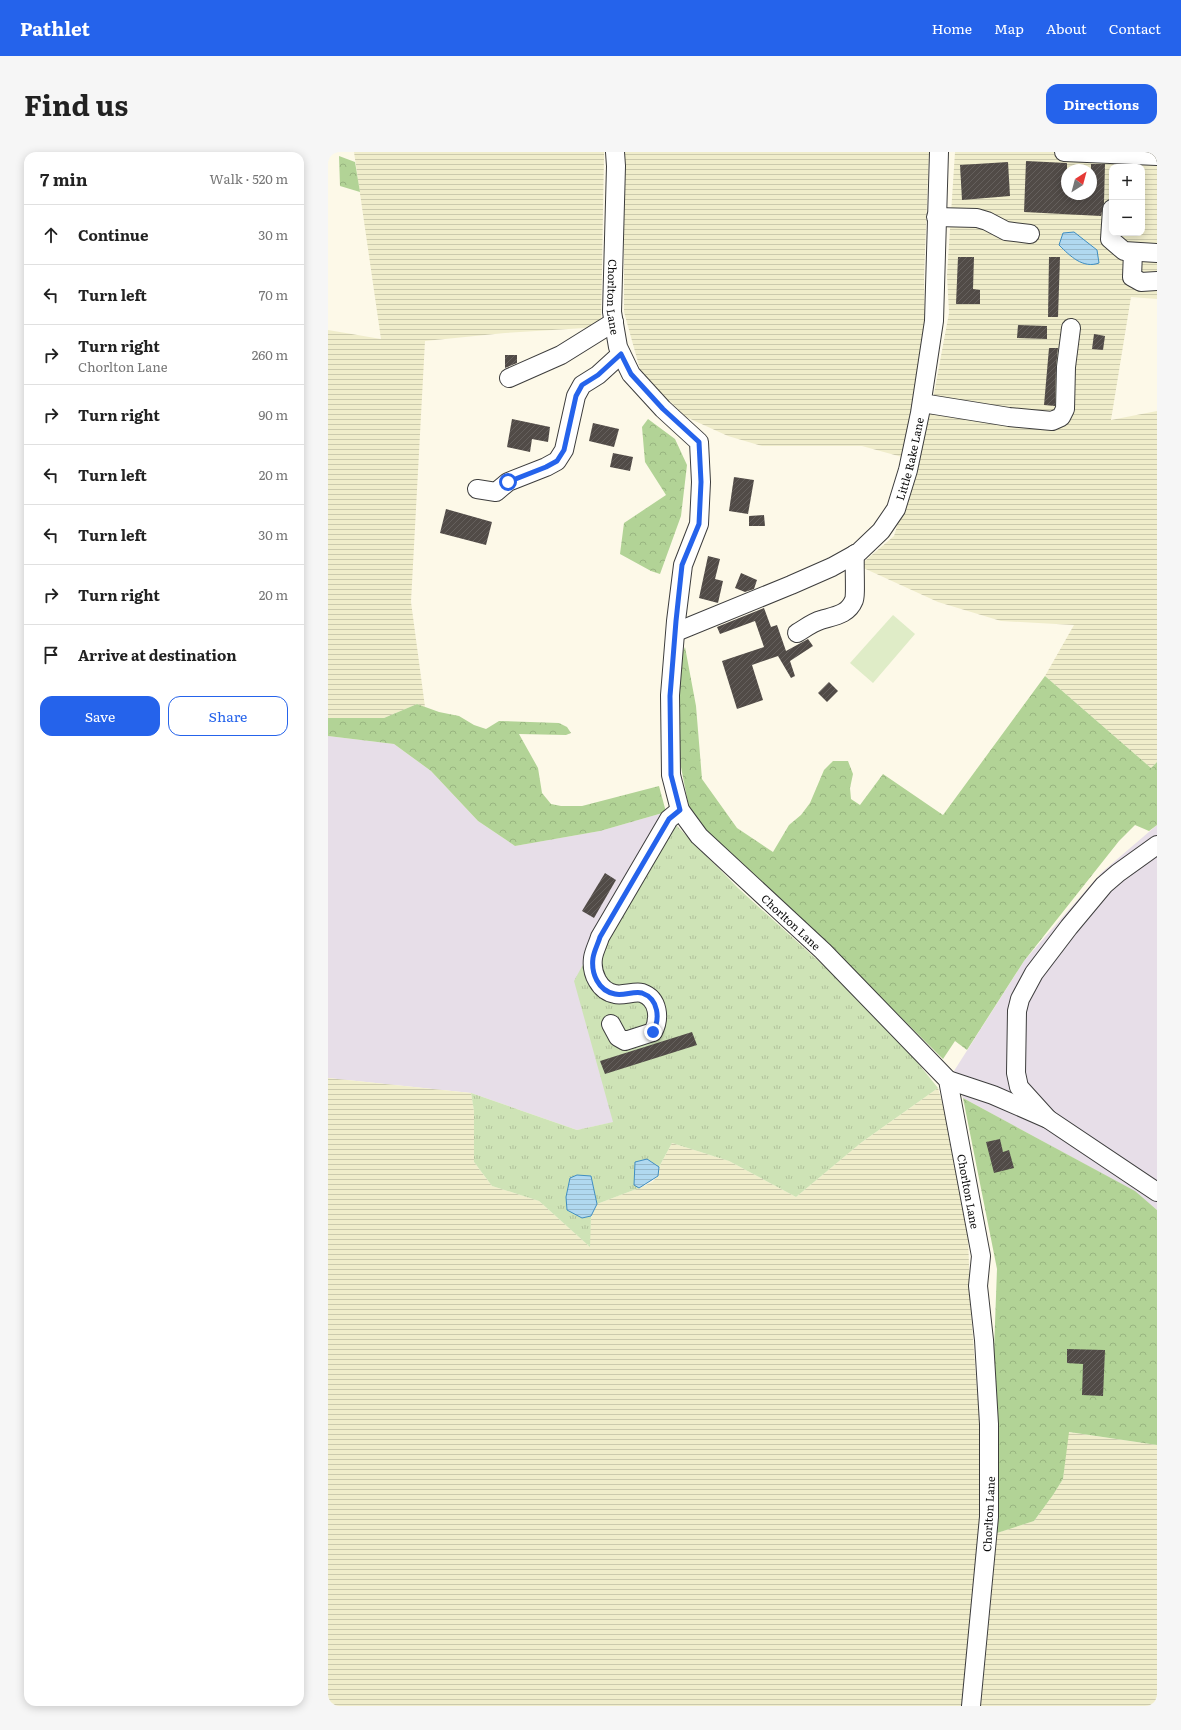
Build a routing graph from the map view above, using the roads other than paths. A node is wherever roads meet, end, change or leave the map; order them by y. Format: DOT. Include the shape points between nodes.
graph roads {
  1 [pos="615,152"];
  2 [pos="939,152"];
  3 [pos="1064,152"];
  4 [pos="1157,156"];
  5 [pos="1113,157"];
  6 [pos="936,217"];
  7 [pos="1030,234"];
  8 [pos="1110,236"];
  9 [pos="1133,252"];
  10 [pos="1157,253"];
  11 [pos="1157,281"];
  12 [pos="614,322"];
  13 [pos="1071,328"];
  14 [pos="621,354"];
  15 [pos="509,378"];
  16 [pos="922,403"];
  17 [pos="477,489"];
  18 [pos="855,554"];
  19 [pos="676,632"];
  20 [pos="797,633"];
  21 [pos="680,810"];
  22 [pos="1157,845"];
  23 [pos="611,1024"];
  24 [pos="948,1080"];
  25 [pos="1048,1119"];
  26 [pos="1157,1192"];
  27 [pos="971,1706"];
  1 -- 12 [label="street, Chorlton Lane" via="612,312"];
  2 -- 6 [label="street, Little Rake Lane"];
  3 -- 5 [label="street"];
  4 -- 5 [label="street"];
  6 -- 7 [label="street" via="977,218 1006,231"];
  6 -- 16 [label="street, Little Rake Lane" via="934,322"];
  8 -- 9 [label="street" via="1110,239 1124,251"];
  9 -- 10 [label="street"];
  9 -- 11 [label="street" via="1132,277 1141,282"];
  12 -- 14 [label="street, Chorlton Lane"];
  12 -- 15 [label="street" via="561,355"];
  13 -- 16 [label="street" via="1066,367 1065,409 1061,417 1052,422"];
  14 -- 17 [label="street" via="598,375 582,385 576,396 564,450 557,461 508,482 496,492"];
  14 -- 19 [label="street, Chorlton Lane" via="631,374 663,409 699,442 699,524 682,565"];
  16 -- 18 [label="street, Little Rake Lane" via="908,470 896,509 882,531"];
  18 -- 19 [label="street, Little Rake Lane" via="792,585"];
  18 -- 20 [label="street" via="855,600 844,613 820,620"];
  19 -- 21 [label="street, Chorlton Lane" via="670,696 671,775"];
  21 -- 23 [label="street" via="669,819 600,937 593,957 597,982 614,994 641,993 648,997 655,1004 657,1024 653,1032 625,1040 618,1037"];
  21 -- 24 [label="street, Chorlton Lane" via="699,836 823,950"];
  22 -- 25 [label="street" via="1104,885 1034,972 1020,998 1017,1011 1016,1073 1019,1087"];
  24 -- 25 [label="street" via="993,1095"];
  24 -- 27 [label="street, Chorlton Lane" via="981,1256 978,1286 989,1424 989,1517"];
  25 -- 26 [label="street"];
}
